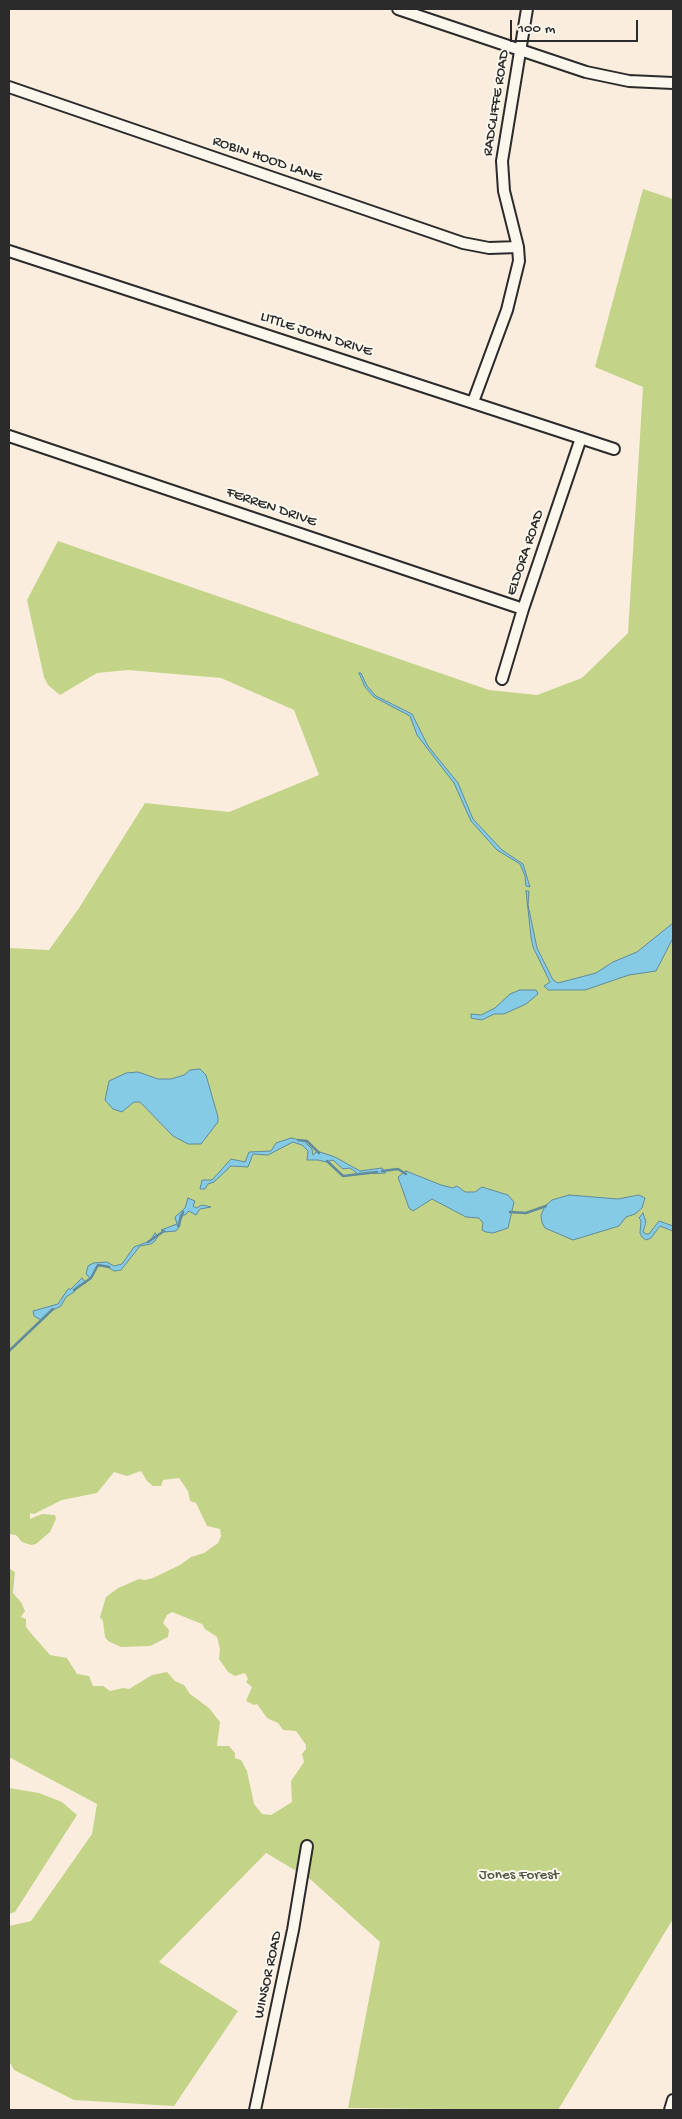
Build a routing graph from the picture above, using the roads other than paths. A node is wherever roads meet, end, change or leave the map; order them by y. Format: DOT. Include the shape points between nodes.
graph roads {
  1 [pos="398,9"];
  2 [pos="527,9"];
  3 [pos="520,51"];
  4 [pos="673,83"];
  5 [pos="9,87"];
  6 [pos="518,247"];
  7 [pos="9,251"];
  8 [pos="473,402"];
  9 [pos="9,436"];
  10 [pos="581,438"];
  11 [pos="614,449"];
  12 [pos="523,609"];
  13 [pos="502,679"];
  14 [pos="308,1846"];
  15 [pos="673,2100"];
  16 [pos="255,2110"];
  17 [pos="670,2110"];
  1 -- 3 [label="street"];
  2 -- 3 [label="street, RADCLIFFE ROAD"];
  3 -- 4 [label="street" via="610,78"];
  3 -- 6 [label="street, RADCLIFFE ROAD" via="502,161 504,191"];
  5 -- 6 [label="street, ROBIN HOOD LANE" via="463,243 489,248"];
  6 -- 8 [label="street, RADCLIFFE ROAD" via="514,287"];
  7 -- 8 [label="street, LITTLE JOHN DRIVE"];
  8 -- 10 [label="street, LITTLE JOHN DRIVE"];
  9 -- 12 [label="street, FERREN DRIVE"];
  10 -- 11 [label="street, LITTLE JOHN DRIVE"];
  10 -- 12 [label="street, ELDORA ROAD"];
  12 -- 13 [label="street, ELDORA ROAD"];
  14 -- 16 [label="street, WINSOR ROAD"];
  15 -- 17 [label="street"];
}
